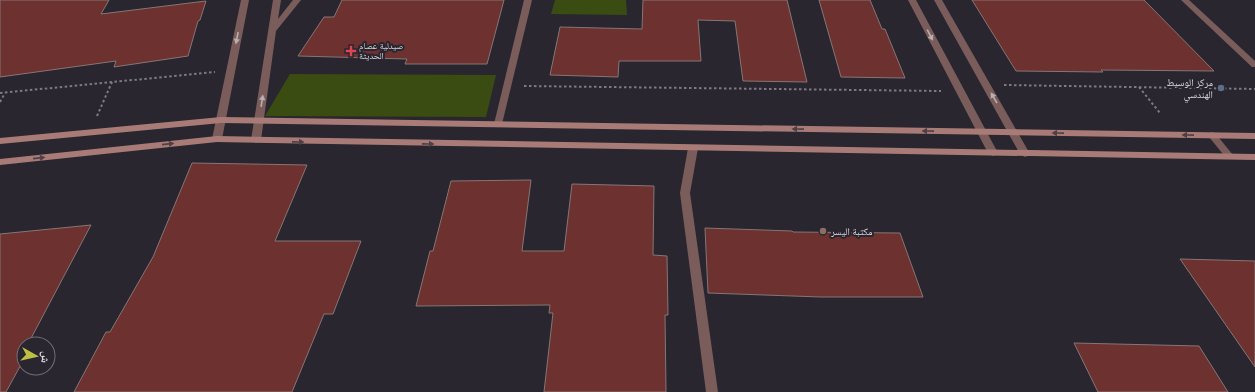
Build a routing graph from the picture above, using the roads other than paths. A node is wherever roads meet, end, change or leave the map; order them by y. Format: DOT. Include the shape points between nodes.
graph roads {
  1 [pos="245,0"];
  2 [pos="277,0"];
  3 [pos="297,0"];
  4 [pos="528,0"];
  5 [pos="912,0"];
  6 [pos="938,0"];
  7 [pos="1185,0"];
  8 [pos="273,31"];
  9 [pos="1255,65"];
  10 [pos="221,120"];
  11 [pos="259,121"];
  12 [pos="498,124"];
  13 [pos="981,132"];
  14 [pos="1014,132"];
  15 [pos="1212,135"];
  16 [pos="1255,136"];
  17 [pos="217,139"];
  18 [pos="256,140"];
  19 [pos="0,141"];
  20 [pos="693,148"];
  21 [pos="993,153"];
  22 [pos="1025,154"];
  23 [pos="1230,157"];
  24 [pos="1255,157"];
  25 [pos="0,162"];
  26 [pos="712,392"];
  1 -- 10 [label="street, one-way"];
  2 -- 8 [label="street"];
  3 -- 8 [label="street"];
  4 -- 12 [label="street"];
  5 -- 13 [label="street, one-way"];
  14 -- 6 [label="street, one-way"];
  7 -- 9 [label="street"];
  11 -- 8 [label="street, one-way"];
  10 -- 11 [label="street"];
  10 -- 17 [label="street"];
  10 -- 19 [label="street"];
  11 -- 12 [label="street"];
  11 -- 18 [label="street"];
  13 -- 12 [label="street, one-way"];
  13 -- 14 [label="street"];
  13 -- 21 [label="street"];
  15 -- 14 [label="street, one-way"];
  14 -- 22 [label="street"];
  15 -- 16 [label="street"];
  15 -- 23 [label="street"];
  17 -- 18 [label="street"];
  25 -- 17 [label="street, one-way"];
  18 -- 20 [label="street, one-way"];
  20 -- 21 [label="street"];
  20 -- 26 [label="street" via="685,193"];
  21 -- 22 [label="street"];
  22 -- 23 [label="street"];
  23 -- 24 [label="street"];
}
